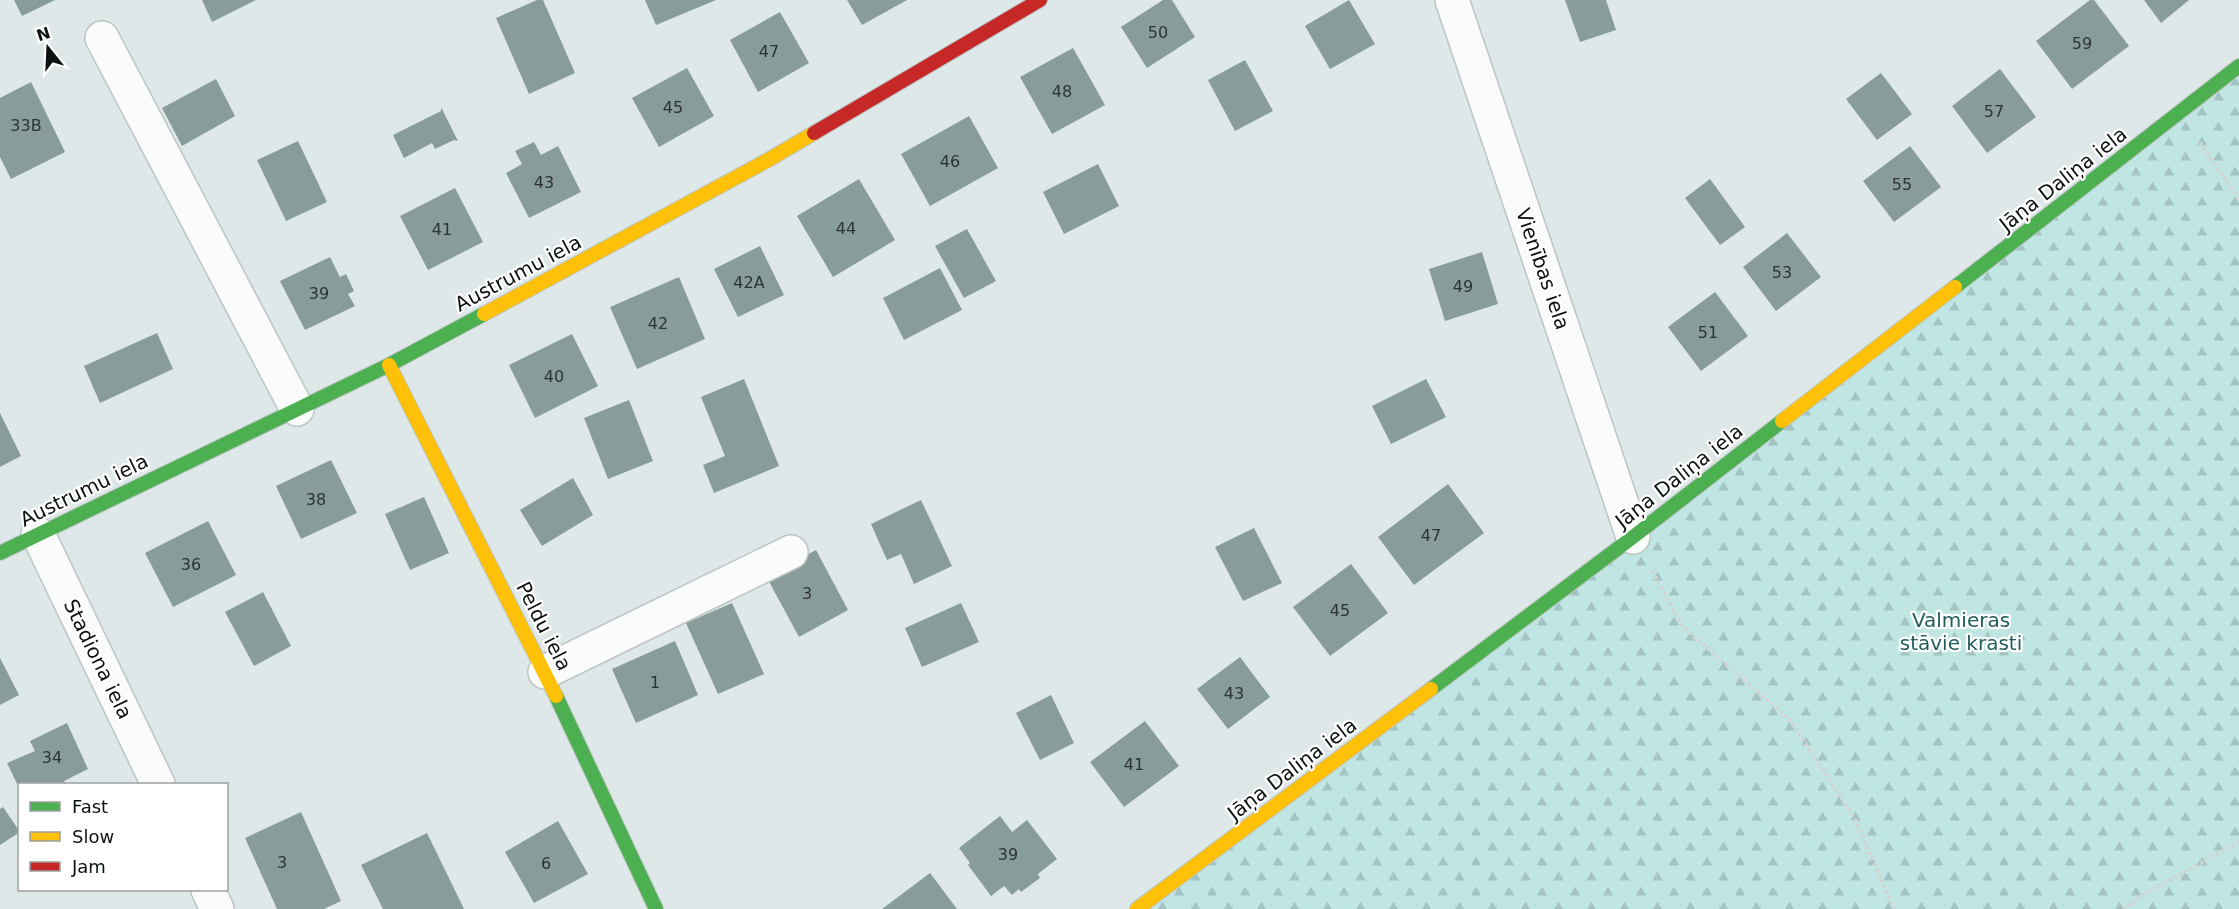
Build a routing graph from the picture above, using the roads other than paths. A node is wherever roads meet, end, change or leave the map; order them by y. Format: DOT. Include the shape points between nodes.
graph roads {
  1 [pos="1040,0"];
  2 [pos="1452,0"];
  3 [pos="102,38"];
  4 [pos="2239,66"];
  5 [pos="389,364"];
  6 [pos="297,409"];
  7 [pos="38,534"];
  8 [pos="1633,537"];
  9 [pos="791,552"];
  10 [pos="0,553"];
  11 [pos="545,672"];
  12 [pos="158,783"];
  13 [pos="208,891"];
  14 [pos="217,909"];
  15 [pos="656,909"];
  16 [pos="1137,909"];
  1 -- 5 [label="street, Austrumu iela" via="768,160"];
  2 -- 8 [label="street, Vienības iela"];
  3 -- 6 [label="street"];
  4 -- 8 [label="street, Jāņa Daliņa iela"];
  5 -- 6 [label="street, Austrumu iela"];
  5 -- 11 [label="street, Peldu iela"];
  6 -- 7 [label="street, Austrumu iela"];
  7 -- 10 [label="street, Austrumu iela"];
  7 -- 12 [label="street, Stadiona iela"];
  8 -- 16 [label="street, Jāņa Daliņa iela"];
  9 -- 11 [label="street"];
  11 -- 15 [label="street, Peldu iela"];
  13 -- 14 [label="street"];
}
